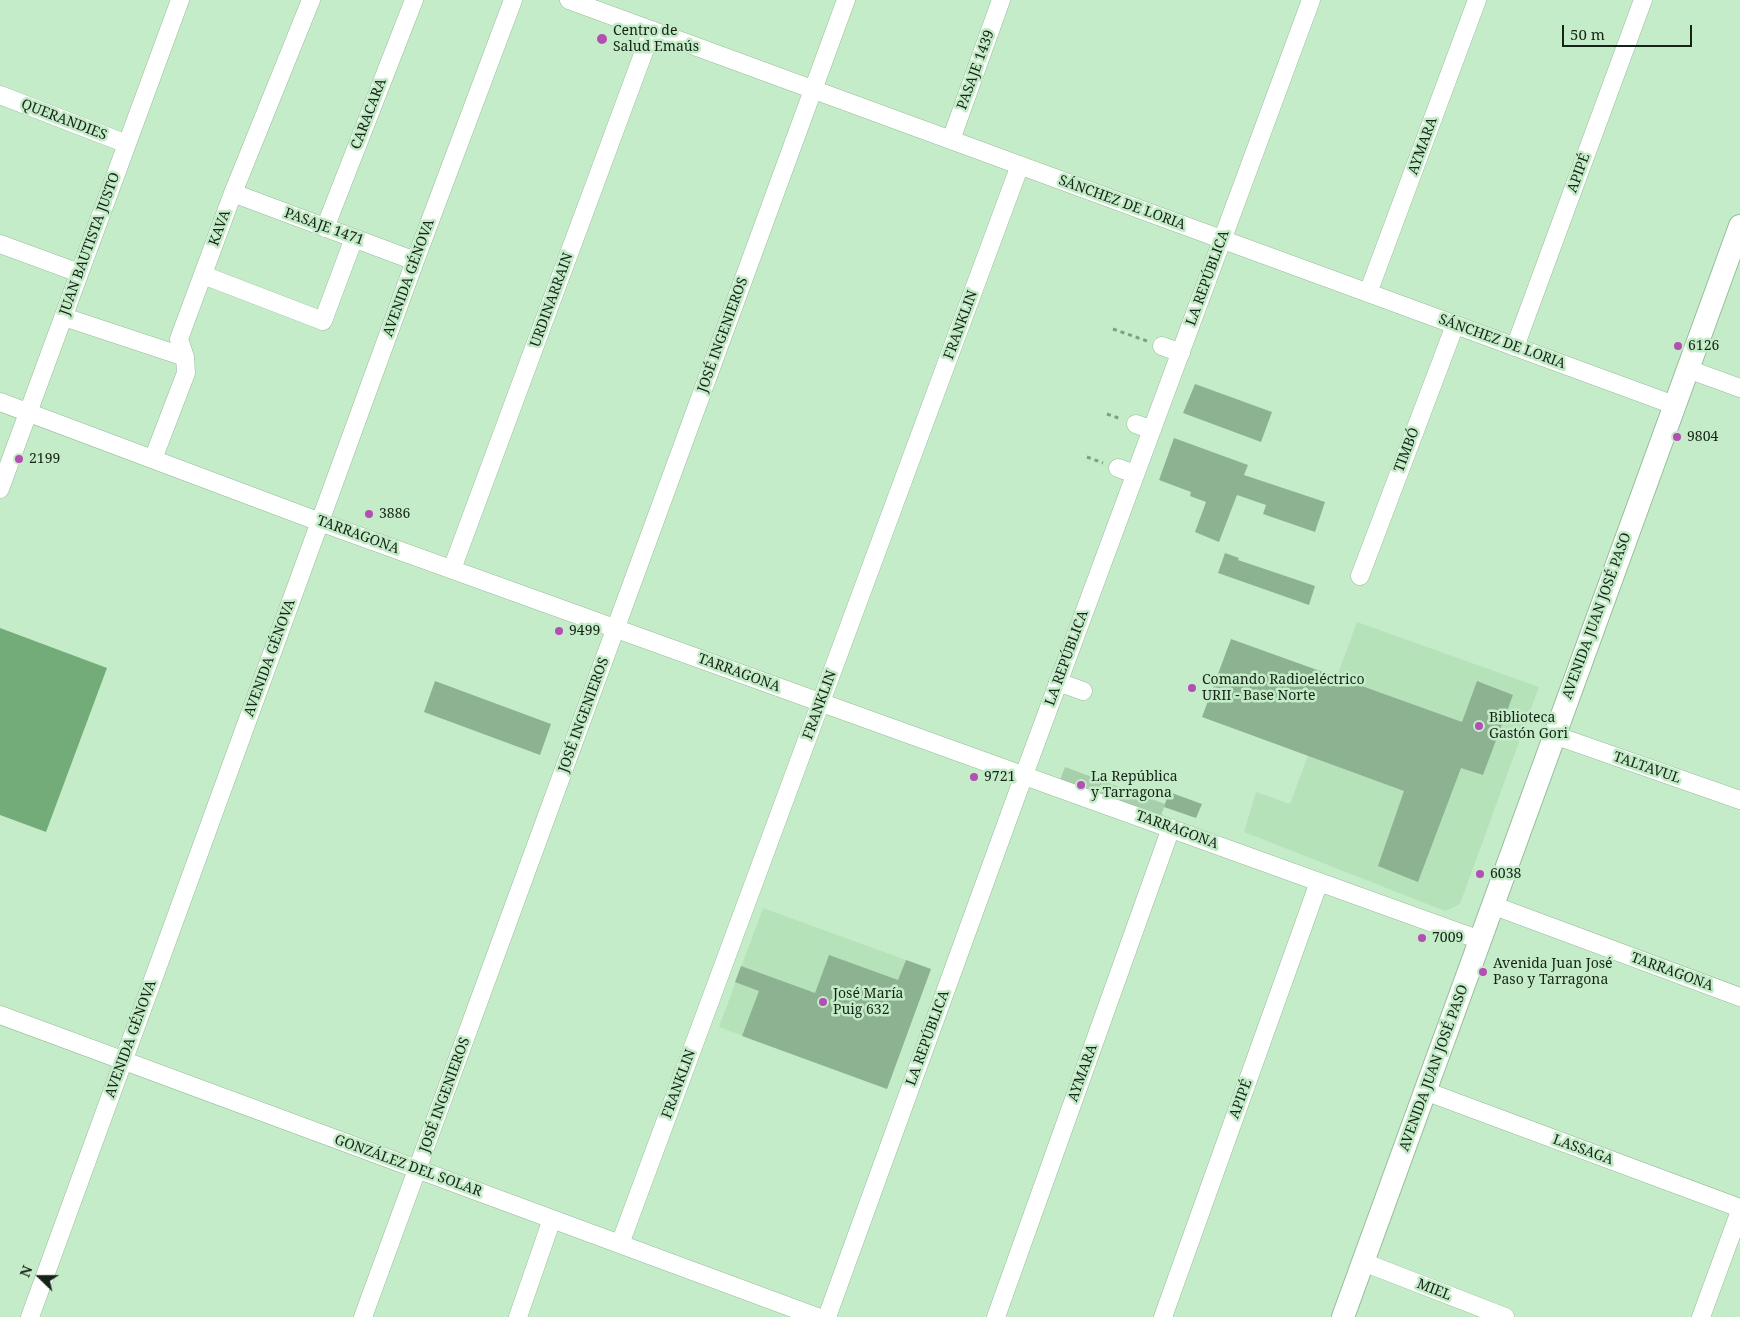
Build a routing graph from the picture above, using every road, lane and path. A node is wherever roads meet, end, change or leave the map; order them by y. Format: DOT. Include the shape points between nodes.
graph roads {
  1 [pos="310,0"];
  2 [pos="414,0"];
  3 [pos="513,0"];
  4 [pos="569,0"];
  5 [pos="846,0"];
  6 [pos="1001,0"];
  7 [pos="1311,0"];
  8 [pos="1477,0"];
  9 [pos="1643,0"];
  10 [pos="176,1"];
  11 [pos="652,30"];
  12 [pos="813,89"];
  13 [pos="0,95"];
  14 [pos="950,140"];
  15 [pos="127,144"];
  16 [pos="1020,165"];
  17 [pos="233,194"];
  18 [pos="1740,226"];
  19 [pos="325,228"];
  20 [pos="354,238"];
  21 [pos="1223,240"];
  22 [pos="0,244"];
  23 [pos="415,261"];
  24 [pos="79,273"];
  25 [pos="203,275"];
  26 [pos="1368,293"];
  27 [pos="64,317"];
  28 [pos="1455,325"];
  29 [pos="1113,329"];
  30 [pos="1162,346"];
  31 [pos="1515,347"];
  32 [pos="1180,353"];
  33 [pos="185,357"];
  34 [pos="1688,369"];
  35 [pos="1740,388"];
  36 [pos="0,402"];
  37 [pos="1674,405"];
  38 [pos="28,412"];
  39 [pos="153,459"];
  40 [pos="1118,468"];
  41 [pos="1136,474"];
  42 [pos="0,488"];
  43 [pos="320,522"];
  44 [pos="452,569"];
  45 [pos="1360,576"];
  46 [pos="616,628"];
  47 [pos="1058,682"];
  48 [pos="1083,691"];
  49 [pos="821,702"];
  50 [pos="1554,735"];
  51 [pos="1024,775"];
  52 [pos="1740,800"];
  53 [pos="1171,828"];
  54 [pos="1319,882"];
  55 [pos="1492,906"];
  56 [pos="1480,940"];
  57 [pos="1740,997"];
  58 [pos="0,1015"];
  59 [pos="123,1061"];
  60 [pos="1426,1091"];
  61 [pos="418,1169"];
  62 [pos="1740,1210"];
  63 [pos="552,1219"];
  64 [pos="620,1244"];
  65 [pos="1363,1262"];
  66 [pos="30,1317"];
  67 [pos="363,1317"];
  68 [pos="518,1317"];
  69 [pos="817,1317"];
  70 [pos="827,1317"];
  71 [pos="996,1317"];
  72 [pos="1163,1317"];
  73 [pos="1343,1317"];
  74 [pos="1505,1317"];
  75 [pos="1701,1317"];
  1 -- 17 [label="street, KAVA"];
  2 -- 19 [label="street, CARACARA"];
  3 -- 23 [label="street, AVENIDA GÉNOVA"];
  4 -- 11 [label="street, SÁNCHEZ DE LORIA"];
  5 -- 12 [label="street, JOSÉ INGENIEROS"];
  6 -- 14 [label="street, PASAJE 1439"];
  7 -- 21 [label="street, LA REPÚBLICA"];
  8 -- 26 [label="street, AYMARA"];
  9 -- 31 [label="street, APIPÉ"];
  10 -- 15 [label="street, JUAN BAUTISTA JUSTO"];
  11 -- 12 [label="street, SÁNCHEZ DE LORIA"];
  11 -- 44 [label="street, URDINARRAIN"];
  12 -- 14 [label="street, SÁNCHEZ DE LORIA"];
  12 -- 46 [label="street, JOSÉ INGENIEROS"];
  13 -- 15 [label="street, QUERANDIES"];
  14 -- 16 [label="street, SÁNCHEZ DE LORIA"];
  15 -- 24 [label="street, JUAN BAUTISTA JUSTO"];
  16 -- 21 [label="street, SÁNCHEZ DE LORIA"];
  16 -- 49 [label="street, FRANKLIN"];
  17 -- 19 [label="street, PASAJE 1471"];
  17 -- 25 [label="street, KAVA"];
  18 -- 34 [label="main road, AVENIDA JUAN JOSÉ PASO"];
  19 -- 20 [label="street, PASAJE 1471"];
  20 -- 23 [label="street, PASAJE 1471"];
  20 -- 25 [label="street" via="324,321"];
  21 -- 26 [label="street, SÁNCHEZ DE LORIA"];
  21 -- 32 [label="street, LA REPÚBLICA"];
  22 -- 24 [label="street"];
  23 -- 43 [label="street, AVENIDA GÉNOVA"];
  24 -- 27 [label="street, JUAN BAUTISTA JUSTO"];
  25 -- 33 [label="street, KAVA" via="179,339"];
  26 -- 28 [label="street, SÁNCHEZ DE LORIA"];
  27 -- 33 [label="street"];
  27 -- 38 [label="street, JUAN BAUTISTA JUSTO"];
  28 -- 31 [label="street, SÁNCHEZ DE LORIA"];
  28 -- 45 [label="street, TIMBÓ"];
  29 -- 30 [label="path"];
  30 -- 32 [label="street"];
  31 -- 37 [label="street, SÁNCHEZ DE LORIA"];
  32 -- 41 [label="street, LA REPÚBLICA" via="1144,427"];
  33 -- 39 [label="street, KAVA" via="186,373"];
  34 -- 35 [label="street"];
  34 -- 37 [label="main road, AVENIDA JUAN JOSÉ PASO"];
  36 -- 38 [label="street, TARRAGONA"];
  37 -- 50 [label="main road, AVENIDA JUAN JOSÉ PASO"];
  38 -- 39 [label="street, TARRAGONA"];
  38 -- 42 [label="street, JUAN BAUTISTA JUSTO"];
  39 -- 43 [label="street, TARRAGONA"];
  40 -- 41 [label="street"];
  41 -- 47 [label="street, LA REPÚBLICA"];
  43 -- 44 [label="street, TARRAGONA"];
  43 -- 59 [label="street, AVENIDA GÉNOVA"];
  44 -- 46 [label="street, TARRAGONA"];
  46 -- 49 [label="street, TARRAGONA"];
  46 -- 61 [label="street, JOSÉ INGENIEROS"];
  47 -- 48 [label="street"];
  47 -- 51 [label="street, LA REPÚBLICA"];
  49 -- 51 [label="street, TARRAGONA"];
  49 -- 64 [label="street, FRANKLIN"];
  50 -- 52 [label="street, TALTAVUL"];
  50 -- 55 [label="main road, AVENIDA JUAN JOSÉ PASO"];
  51 -- 53 [label="street, TARRAGONA"];
  51 -- 70 [label="street, LA REPÚBLICA"];
  53 -- 54 [label="street, TARRAGONA"];
  53 -- 71 [label="street, AYMARA"];
  54 -- 56 [label="street, TARRAGONA"];
  54 -- 72 [label="street, APIPÉ"];
  55 -- 56 [label="main road, AVENIDA JUAN JOSÉ PASO"];
  55 -- 57 [label="street, TARRAGONA"];
  56 -- 60 [label="main road, AVENIDA JUAN JOSÉ PASO"];
  58 -- 59 [label="street, GONZÁLEZ DEL SOLAR"];
  59 -- 61 [label="street, GONZÁLEZ DEL SOLAR"];
  59 -- 66 [label="street, AVENIDA GÉNOVA"];
  60 -- 62 [label="street, LASSAGA"];
  60 -- 65 [label="main road, AVENIDA JUAN JOSÉ PASO"];
  61 -- 63 [label="street, GONZÁLEZ DEL SOLAR"];
  61 -- 67 [label="street, JOSÉ INGENIEROS"];
  62 -- 75 [label="street"];
  63 -- 64 [label="street, GONZÁLEZ DEL SOLAR"];
  63 -- 68 [label="street"];
  64 -- 69 [label="street, GONZÁLEZ DEL SOLAR"];
  65 -- 73 [label="main road, AVENIDA JUAN JOSÉ PASO"];
  65 -- 74 [label="street, MIEL"];
}
